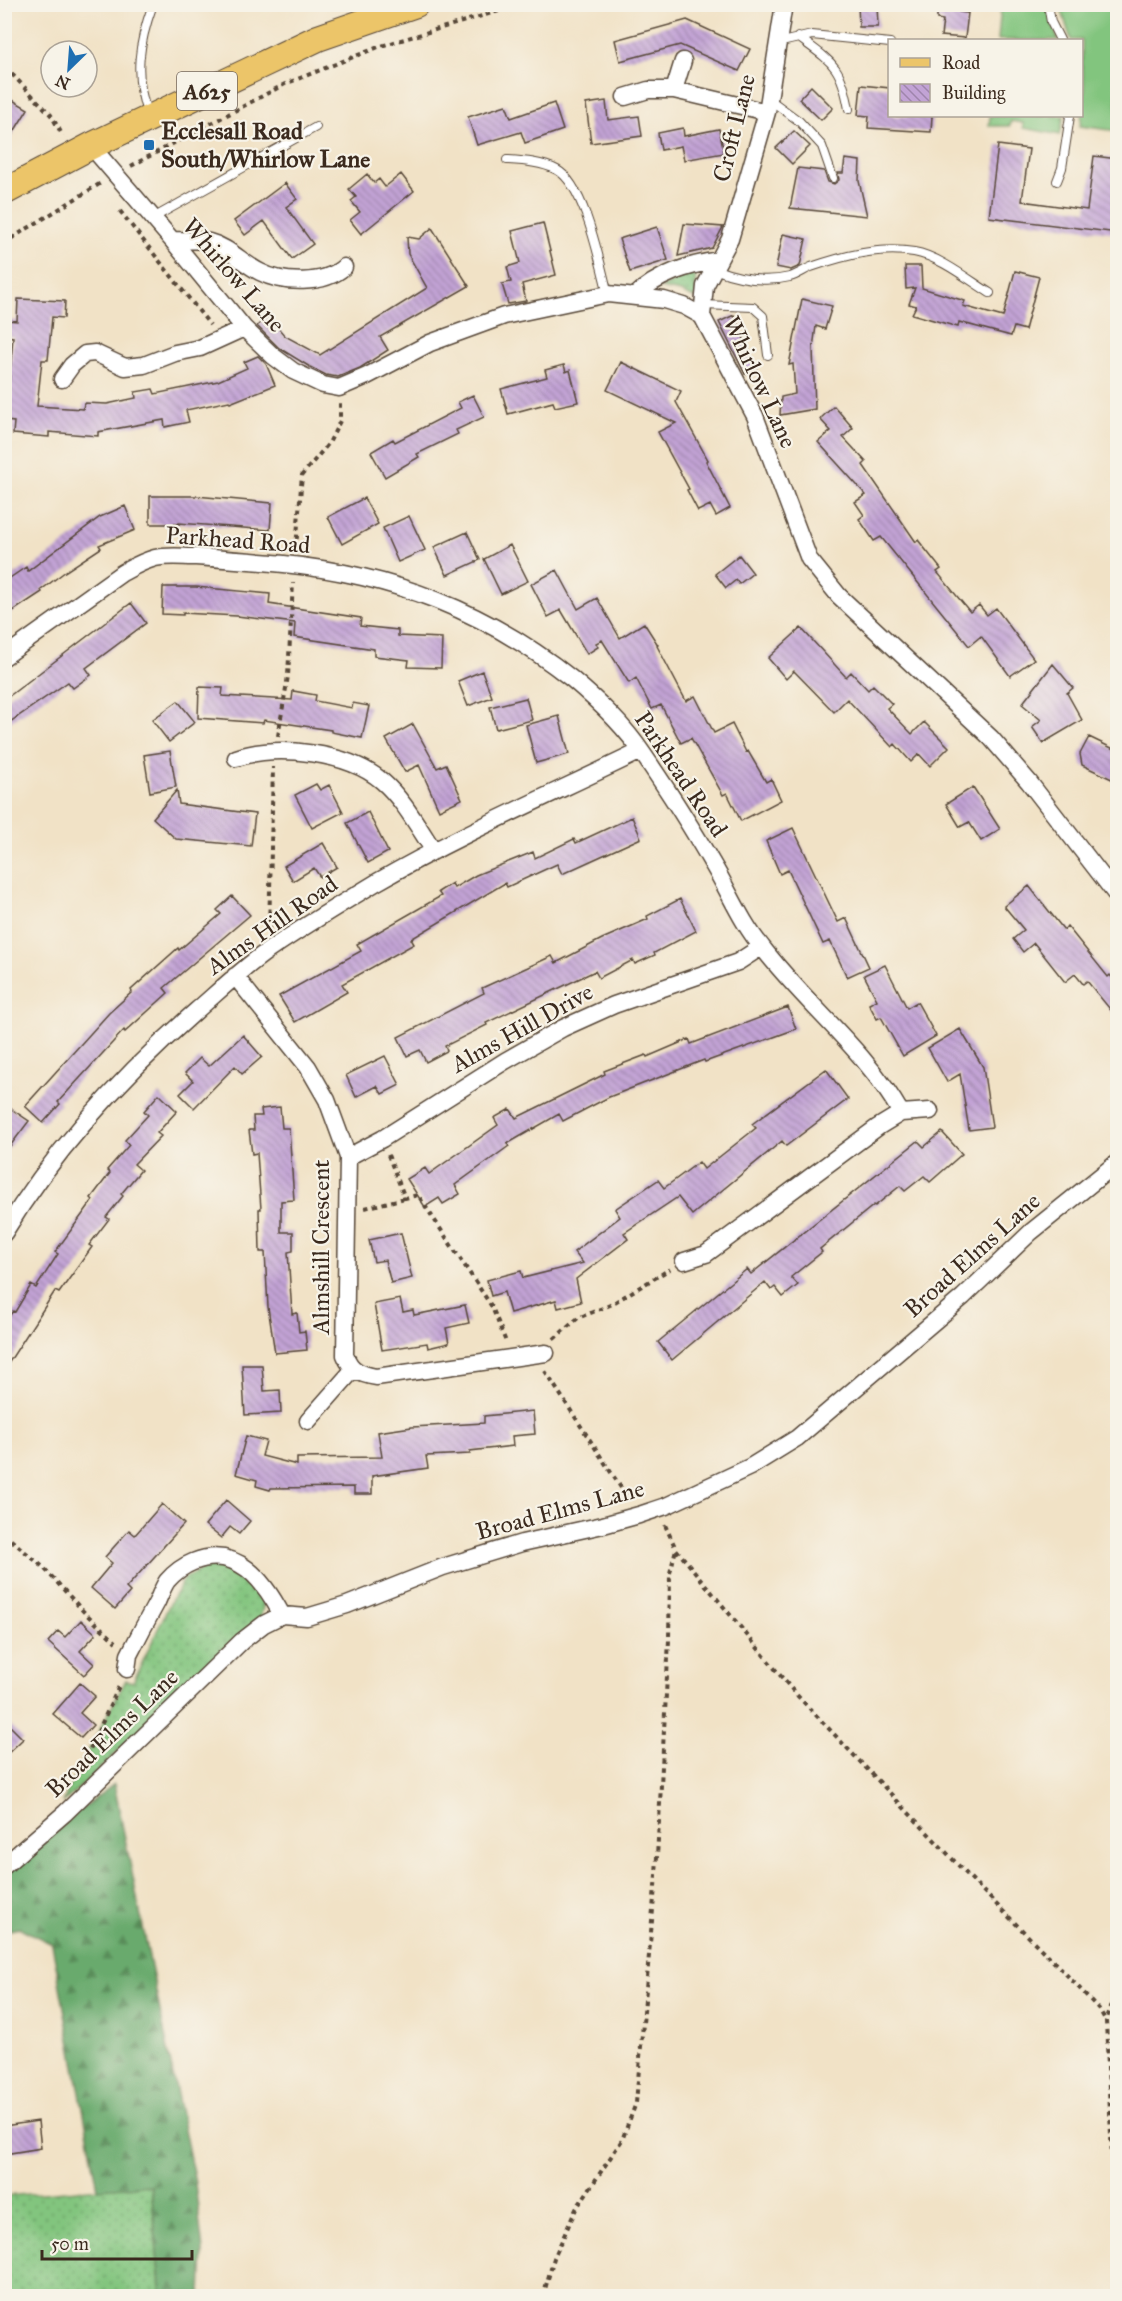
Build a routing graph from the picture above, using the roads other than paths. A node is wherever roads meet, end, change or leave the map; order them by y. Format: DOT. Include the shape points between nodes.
graph roads {
  1 [pos="153,4"];
  2 [pos="417,4"];
  3 [pos="784,4"];
  4 [pos="1048,4"];
  5 [pos="798,38"];
  6 [pos="1060,39"];
  7 [pos="777,43"];
  8 [pos="888,43"];
  9 [pos="683,61"];
  10 [pos="674,90"];
  11 [pos="625,97"];
  12 [pos="768,106"];
  13 [pos="849,109"];
  14 [pos="1070,117"];
  15 [pos="149,118"];
  16 [pos="316,128"];
  17 [pos="91,146"];
  18 [pos="507,160"];
  19 [pos="833,178"];
  20 [pos="1058,181"];
  21 [pos="4,192"];
  22 [pos="153,218"];
  23 [pos="172,240"];
  24 [pos="716,264"];
  25 [pos="344,267"];
  26 [pos="990,293"];
  27 [pos="608,294"];
  28 [pos="635,296"];
  29 [pos="702,310"];
  30 [pos="244,328"];
  31 [pos="768,355"];
  32 [pos="62,379"];
  33 [pos="4,657"];
  34 [pos="641,751"];
  35 [pos="236,758"];
  36 [pos="434,851"];
  37 [pos="1115,887"];
  38 [pos="761,947"];
  39 [pos="235,976"];
  40 [pos="930,1111"];
  41 [pos="901,1113"];
  42 [pos="348,1157"];
  43 [pos="1118,1162"];
  44 [pos="4,1233"];
  45 [pos="684,1261"];
  46 [pos="546,1353"];
  47 [pos="353,1370"];
  48 [pos="308,1421"];
  49 [pos="282,1615"];
  50 [pos="128,1662"];
  51 [pos="4,1866"];
  1 -- 15 [label="lane" via="144,30 139,68 140,94"];
  2 -- 15 [label="main road, A625" via="318,38"];
  3 -- 7 [label="street, Croft Lane"];
  4 -- 6 [label="lane"];
  5 -- 7 [label="lane"];
  5 -- 8 [label="lane" via="812,35"];
  5 -- 13 [label="lane" via="838,69"];
  7 -- 12 [label="street, Croft Lane"];
  9 -- 10 [label="street"];
  10 -- 11 [label="street" via="648,90"];
  10 -- 12 [label="street"];
  12 -- 19 [label="lane" via="799,121 822,146"];
  12 -- 24 [label="street, Croft Lane" via="730,239"];
  14 -- 20 [label="lane"];
  15 -- 17 [label="main road, A625"];
  16 -- 22 [label="lane"];
  17 -- 21 [label="main road, A625"];
  17 -- 22 [label="street, Whirlow Lane"];
  18 -- 27 [label="lane" via="532,162 559,171 575,189"];
  22 -- 23 [label="street, Whirlow Lane"];
  23 -- 25 [label="street" via="208,242 227,249 262,273 281,278 307,282 336,274"];
  23 -- 30 [label="street, Whirlow Lane"];
  24 -- 26 [label="lane" via="731,276 760,279 790,276 855,254 893,249 917,252"];
  24 -- 28 [label="street" via="688,266 648,284"];
  24 -- 29 [label="street, Croft Lane" via="705,286"];
  27 -- 28 [label="street, Whirlow Lane"];
  27 -- 30 [label="street, Whirlow Lane" via="504,316 430,343 339,388 293,371"];
  28 -- 29 [label="street, Whirlow Lane"];
  29 -- 31 [label="lane" via="753,307 763,316"];
  29 -- 37 [label="street, Whirlow Lane" via="755,416 809,559 840,596 991,738"];
  30 -- 32 [label="street" via="200,348 144,365 125,367 95,353 85,354"];
  33 -- 34 [label="street, Parkhead Road" via="122,573 148,560 175,556 294,565 406,588 460,608 551,663 618,722"];
  34 -- 36 [label="street, Alms Hill Road"];
  34 -- 38 [label="street, Parkhead Road"];
  35 -- 36 [label="street" via="253,752 313,753 369,772 397,797"];
  36 -- 39 [label="street, Alms Hill Road" via="378,881"];
  38 -- 41 [label="street, Parkhead Road" via="868,1064"];
  38 -- 42 [label="street, Alms Hill Drive" via="738,962 614,1005 563,1028"];
  39 -- 42 [label="street, Almshill Crescent" via="308,1067 327,1100"];
  39 -- 44 [label="street, Alms Hill Road" via="114,1088 78,1128"];
  40 -- 41 [label="street"];
  41 -- 45 [label="street" via="706,1254"];
  42 -- 47 [label="street, Almshill Crescent" via="345,1355"];
  43 -- 49 [label="street, Broad Elms Lane" via="1031,1232 963,1297 798,1438 750,1467 639,1515 465,1560 308,1617"];
  46 -- 47 [label="street" via="376,1377"];
  47 -- 48 [label="street"];
  49 -- 50 [label="street" via="268,1589 248,1569 234,1560 200,1559 183,1566 167,1581"];
  49 -- 51 [label="street, Broad Elms Lane" via="242,1641 65,1813"];
}
